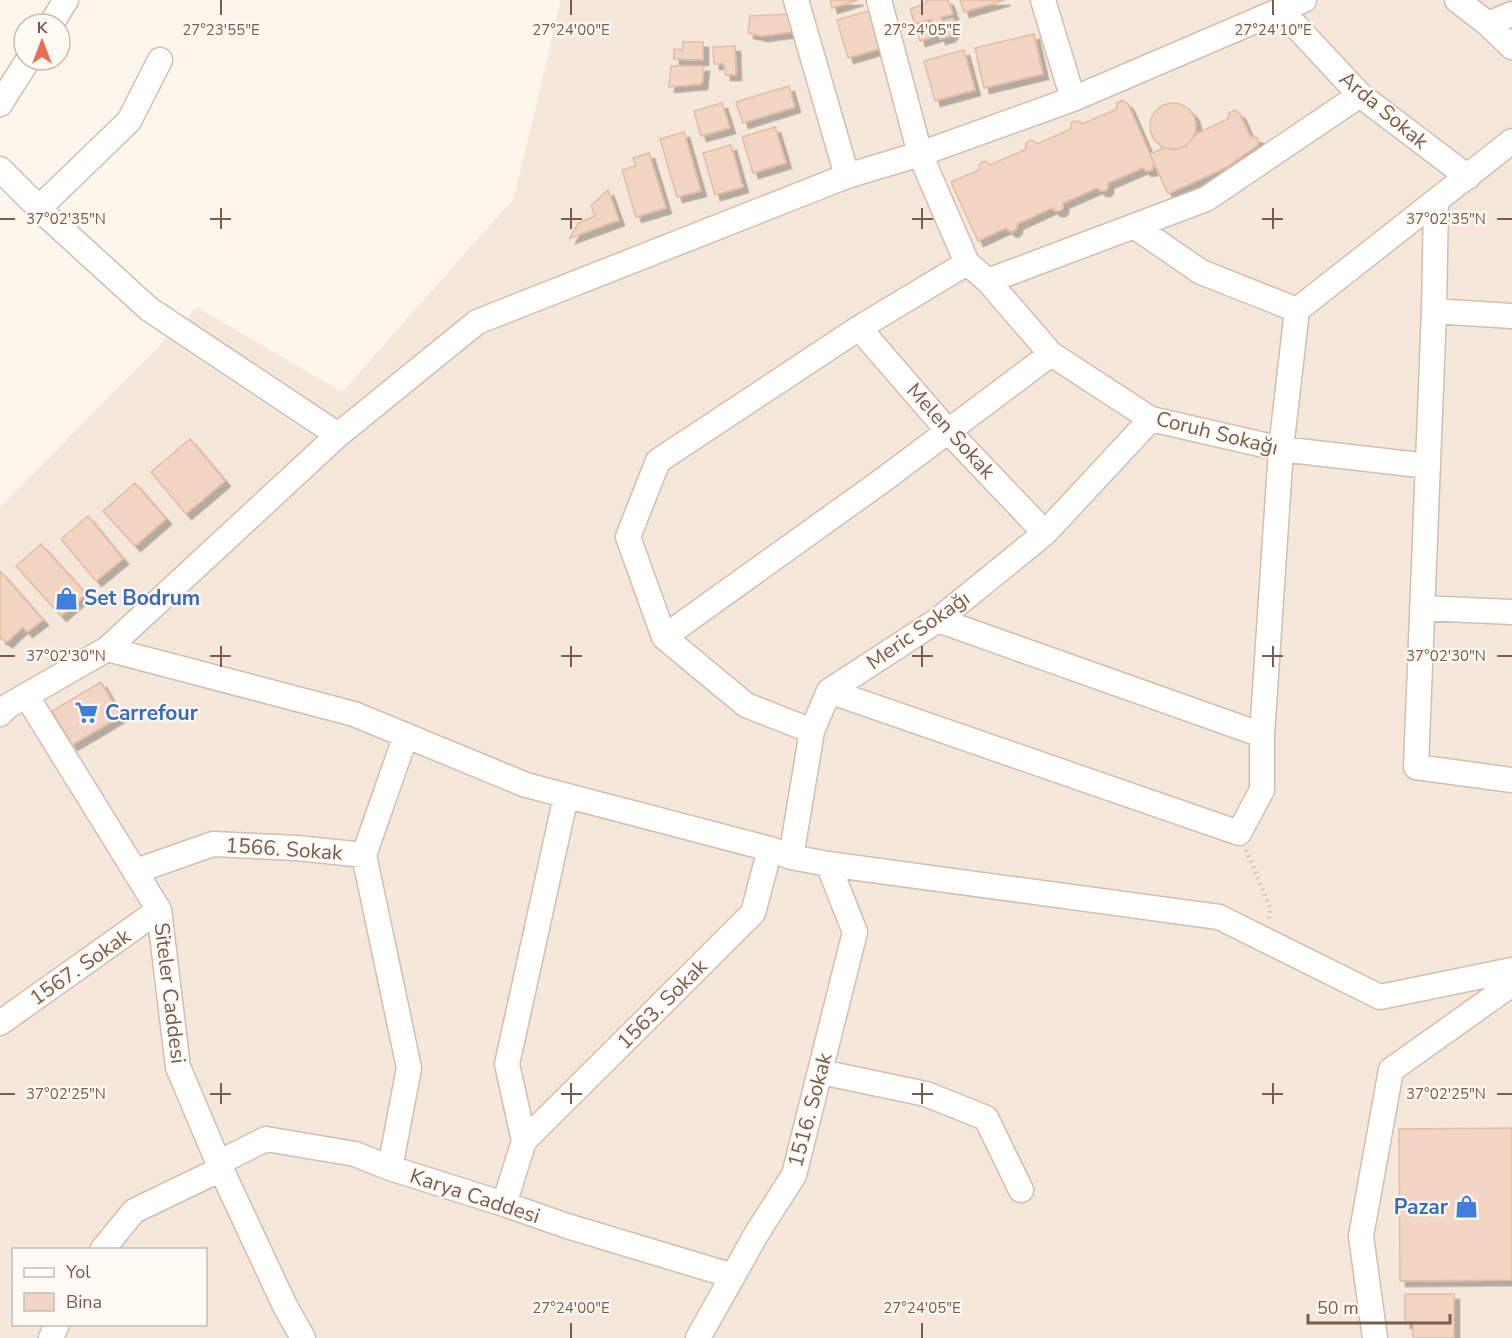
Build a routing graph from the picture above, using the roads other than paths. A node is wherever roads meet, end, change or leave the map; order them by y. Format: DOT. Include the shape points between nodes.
graph roads {
  1 [pos="796,0"];
  2 [pos="879,0"];
  3 [pos="1043,0"];
  4 [pos="1304,0"];
  5 [pos="1458,0"];
  6 [pos="1281,10"];
  7 [pos="1512,14"];
  8 [pos="1488,24"];
  9 [pos="1512,47"];
  10 [pos="160,60"];
  11 [pos="20,72"];
  12 [pos="1360,95"];
  13 [pos="1073,99"];
  14 [pos="0,104"];
  15 [pos="1512,141"];
  16 [pos="920,154"];
  17 [pos="0,169"];
  18 [pos="847,176"];
  19 [pos="1468,177"];
  20 [pos="1436,202"];
  21 [pos="39,208"];
  22 [pos="1134,226"];
  23 [pos="966,263"];
  24 [pos="988,281"];
  25 [pos="1297,310"];
  26 [pos="1434,311"];
  27 [pos="1512,316"];
  28 [pos="859,328"];
  29 [pos="1051,354"];
  30 [pos="1151,419"];
  31 [pos="948,431"];
  32 [pos="338,435"];
  33 [pos="1281,449"];
  34 [pos="1428,465"];
  35 [pos="1045,533"];
  36 [pos="1422,608"];
  37 [pos="1512,612"];
  38 [pos="938,621"];
  39 [pos="664,637"];
  40 [pos="106,650"];
  41 [pos="829,691"];
  42 [pos="27,695"];
  43 [pos="0,714"];
  44 [pos="812,731"];
  45 [pos="406,735"];
  46 [pos="1262,735"];
  47 [pos="1512,780"];
  48 [pos="566,796"];
  49 [pos="781,853"];
  50 [pos="364,855"];
  51 [pos="828,864"];
  52 [pos="159,910"];
  53 [pos="1512,970"];
  54 [pos="1512,984"];
  55 [pos="0,1023"];
  56 [pos="821,1071"];
  57 [pos="524,1141"];
  58 [pos="220,1166"];
  59 [pos="390,1168"];
  60 [pos="1021,1190"];
  61 [pos="504,1204"];
  62 [pos="104,1248"];
  63 [pos="733,1276"];
  64 [pos="303,1338"];
  65 [pos="698,1338"];
  66 [pos="1375,1338"];
  1 -- 18 [label="street"];
  2 -- 16 [label="street, Coruh Sokağı"];
  3 -- 13 [label="street"];
  4 -- 6 [label="street"];
  5 -- 8 [label="street"];
  6 -- 12 [label="street, Arda Sokak"];
  6 -- 13 [label="street"];
  7 -- 8 [label="street"];
  8 -- 9 [label="street"];
  10 -- 21 [label="street" via="129,121"];
  11 -- 14 [label="street"];
  12 -- 19 [label="street, Arda Sokak"];
  12 -- 22 [label="street" via="1206,199"];
  13 -- 16 [label="street"];
  15 -- 19 [label="street"];
  16 -- 18 [label="street"];
  16 -- 23 [label="street, Coruh Sokağı"];
  17 -- 21 [label="street"];
  18 -- 32 [label="street" via="477,322"];
  19 -- 20 [label="street"];
  20 -- 25 [label="street"];
  20 -- 26 [label="street"];
  21 -- 32 [label="street" via="149,309"];
  22 -- 24 [label="street"];
  22 -- 25 [label="street" via="1201,272"];
  23 -- 24 [label="street, Coruh Sokağı"];
  23 -- 28 [label="street"];
  24 -- 29 [label="street, Coruh Sokağı"];
  25 -- 33 [label="street"];
  26 -- 27 [label="street"];
  26 -- 34 [label="street"];
  28 -- 31 [label="street, Melen Sokak"];
  28 -- 39 [label="street" via="658,461 628,537"];
  29 -- 30 [label="street, Coruh Sokağı"];
  29 -- 31 [label="street"];
  30 -- 33 [label="street, Coruh Sokağı"];
  30 -- 35 [label="street, Meric Sokağı"];
  31 -- 35 [label="street, Melen Sokak"];
  31 -- 39 [label="street"];
  32 -- 40 [label="street"];
  33 -- 34 [label="street, Coruh Sokağı"];
  33 -- 46 [label="street"];
  34 -- 36 [label="street"];
  35 -- 38 [label="street, Meric Sokağı"];
  36 -- 37 [label="street"];
  36 -- 47 [label="street" via="1416,767"];
  38 -- 41 [label="street, Meric Sokağı"];
  38 -- 46 [label="street"];
  39 -- 44 [label="street" via="746,705"];
  40 -- 42 [label="street"];
  40 -- 45 [label="street" via="354,714"];
  41 -- 44 [label="street"];
  41 -- 46 [label="street" via="1239,833 1262,790"];
  42 -- 43 [label="street"];
  42 -- 52 [label="street, Siteler Caddesi"];
  44 -- 49 [label="street"];
  45 -- 48 [label="street" via="526,785"];
  45 -- 50 [label="street"];
  48 -- 49 [label="street"];
  48 -- 57 [label="street" via="507,1064"];
  49 -- 51 [label="street"];
  49 -- 57 [label="street, 1563. Sokak" via="753,913"];
  50 -- 52 [label="street, 1566. Sokak" via="213,844 136,871"];
  50 -- 59 [label="street" via="408,1068"];
  51 -- 53 [label="street" via="1219,916 1380,997"];
  51 -- 56 [label="street, 1516. Sokak" via="855,932"];
  52 -- 55 [label="street, 1567. Sokak"];
  52 -- 58 [label="street, Siteler Caddesi" via="178,1067"];
  54 -- 66 [label="street" via="1391,1070 1361,1236"];
  56 -- 60 [label="street" via="992,1108"];
  56 -- 63 [label="street, 1516. Sokak" via="794,1174"];
  57 -- 61 [label="street"];
  58 -- 59 [label="street, Karya Caddesi" via="266,1139 356,1154"];
  58 -- 62 [label="street, Karya Caddesi" via="134,1211"];
  58 -- 64 [label="street, Siteler Caddesi"];
  59 -- 61 [label="street, Karya Caddesi"];
  61 -- 63 [label="street, Karya Caddesi" via="567,1227"];
  63 -- 65 [label="street, 1516. Sokak"];
}
